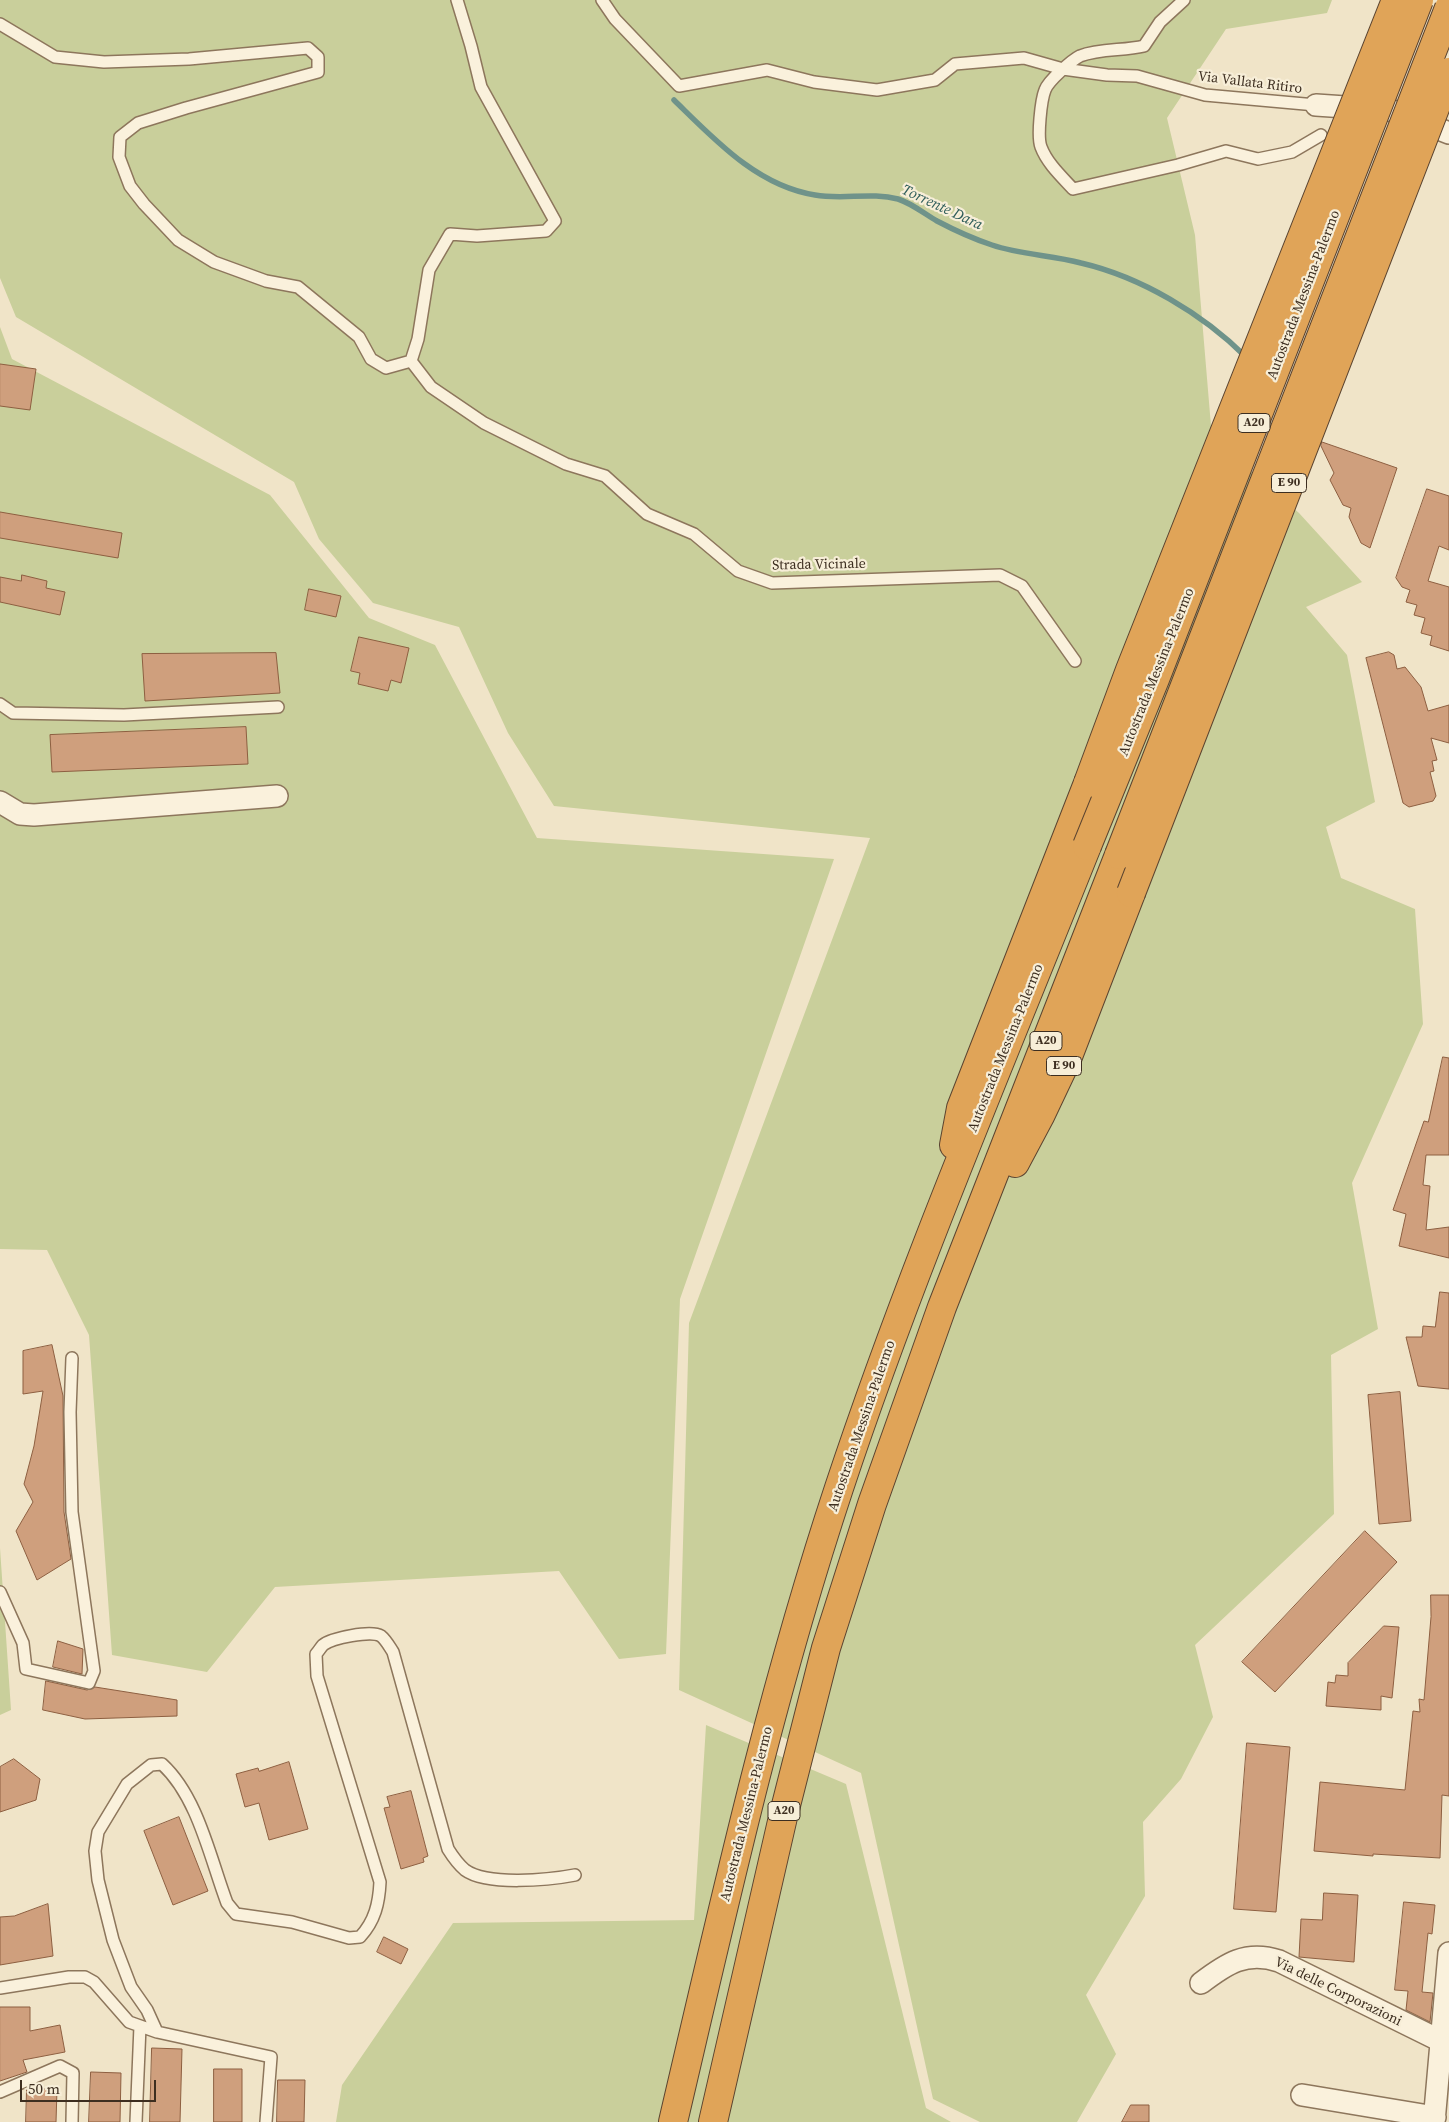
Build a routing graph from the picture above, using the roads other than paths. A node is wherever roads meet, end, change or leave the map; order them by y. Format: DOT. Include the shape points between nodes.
graph roads {
  1 [pos="457,0"];
  2 [pos="602,0"];
  3 [pos="1184,0"];
  4 [pos="1396,0"];
  5 [pos="1419,0"];
  6 [pos="1449,8"];
  7 [pos="0,24"];
  8 [pos="1063,69"];
  9 [pos="1449,72"];
  10 [pos="1316,105"];
  11 [pos="1449,133"];
  12 [pos="1321,135"];
  13 [pos="411,361"];
  14 [pos="1075,661"];
  15 [pos="0,704"];
  16 [pos="278,707"];
  17 [pos="277,796"];
  18 [pos="0,802"];
  19 [pos="940,1215"];
  20 [pos="974,1228"];
  21 [pos="72,1358"];
  22 [pos="0,1592"];
  23 [pos="575,1875"];
  24 [pos="1449,1953"];
  25 [pos="1201,1984"];
  26 [pos="0,1988"];
  27 [pos="140,2026"];
  28 [pos="157,2032"];
  29 [pos="1445,2044"];
  30 [pos="0,2092"];
  31 [pos="1302,2095"];
  32 [pos="1435,2119"];
  33 [pos="72,2122"];
  34 [pos="136,2122"];
  35 [pos="266,2122"];
  36 [pos="673,2122"];
  37 [pos="713,2122"];
  1 -- 13 [label="lane" via="481,88 556,221 546,231 477,236 450,234 429,270 418,339"];
  2 -- 8 [label="lane, Via Vallata Ritiro" via="679,86 767,70 814,82 877,90 935,80 954,64 1024,58"];
  3 -- 8 [label="lane" via="1160,22 1144,46 1080,56"];
  4 -- 19 [label="highway, bridge" via="1130,670 961,1108"];
  5 -- 19 [label="highway, Autostrada Messina-Palermo / A20, bridge" via="1154,679"];
  6 -- 20 [label="highway, A20, bridge"];
  7 -- 13 [label="lane" via="55,57 104,62 308,48 318,57 318,72 138,123 120,137 119,158 130,186 178,240 214,262 266,281 298,287 359,337 372,359 386,368"];
  8 -- 10 [label="lane, Via Vallata Ritiro" via="1137,76 1205,95"];
  8 -- 12 [label="lane" via="1045,89 1040,145 1055,170 1073,189 1226,151 1258,159 1292,152"];
  9 -- 20 [label="highway, E 90, bridge" via="1067,1059 1001,1188"];
  10 -- 11 [label="street" via="1390,110"];
  13 -- 14 [label="lane, Strada Vicinale" via="431,387 484,423 566,464 605,476 647,514 694,534 738,571 772,583 1000,575 1022,586"];
  15 -- 16 [label="lane" via="13,713 124,715"];
  17 -- 18 [label="street" via="34,816 20,814"];
  19 -- 36 [label="highway, Autostrada Messina-Palermo / A20" via="839,1487 790,1643 749,1797"];
  20 -- 37 [label="highway, A20" via="942,1307 872,1504 826,1648 780,1826"];
  21 -- 22 [label="lane" via="72,1512 94,1671 89,1683 26,1669 23,1643"];
  23 -- 28 [label="lane" via="551,1880 496,1879 466,1871 448,1849 388,1643 379,1635 366,1634 324,1644 316,1654 318,1676 380,1882 374,1916 367,1930 360,1936 349,1938 292,1922 236,1914 227,1903 194,1810 184,1792 162,1764 151,1765 127,1784 98,1832 95,1851 98,1880 113,1940 131,1987"];
  24 -- 29 [label="street"];
  25 -- 29 [label="street, Via delle Corporazioni" via="1235,1961 1264,1956"];
  26 -- 27 [label="lane" via="69,1976 85,1977 94,1982 130,2022"];
  27 -- 28 [label="lane"];
  27 -- 34 [label="lane"];
  28 -- 35 [label="lane" via="270,2057"];
  29 -- 32 [label="street"];
  30 -- 33 [label="lane" via="60,2066 73,2073"];
  31 -- 32 [label="street"];
}
